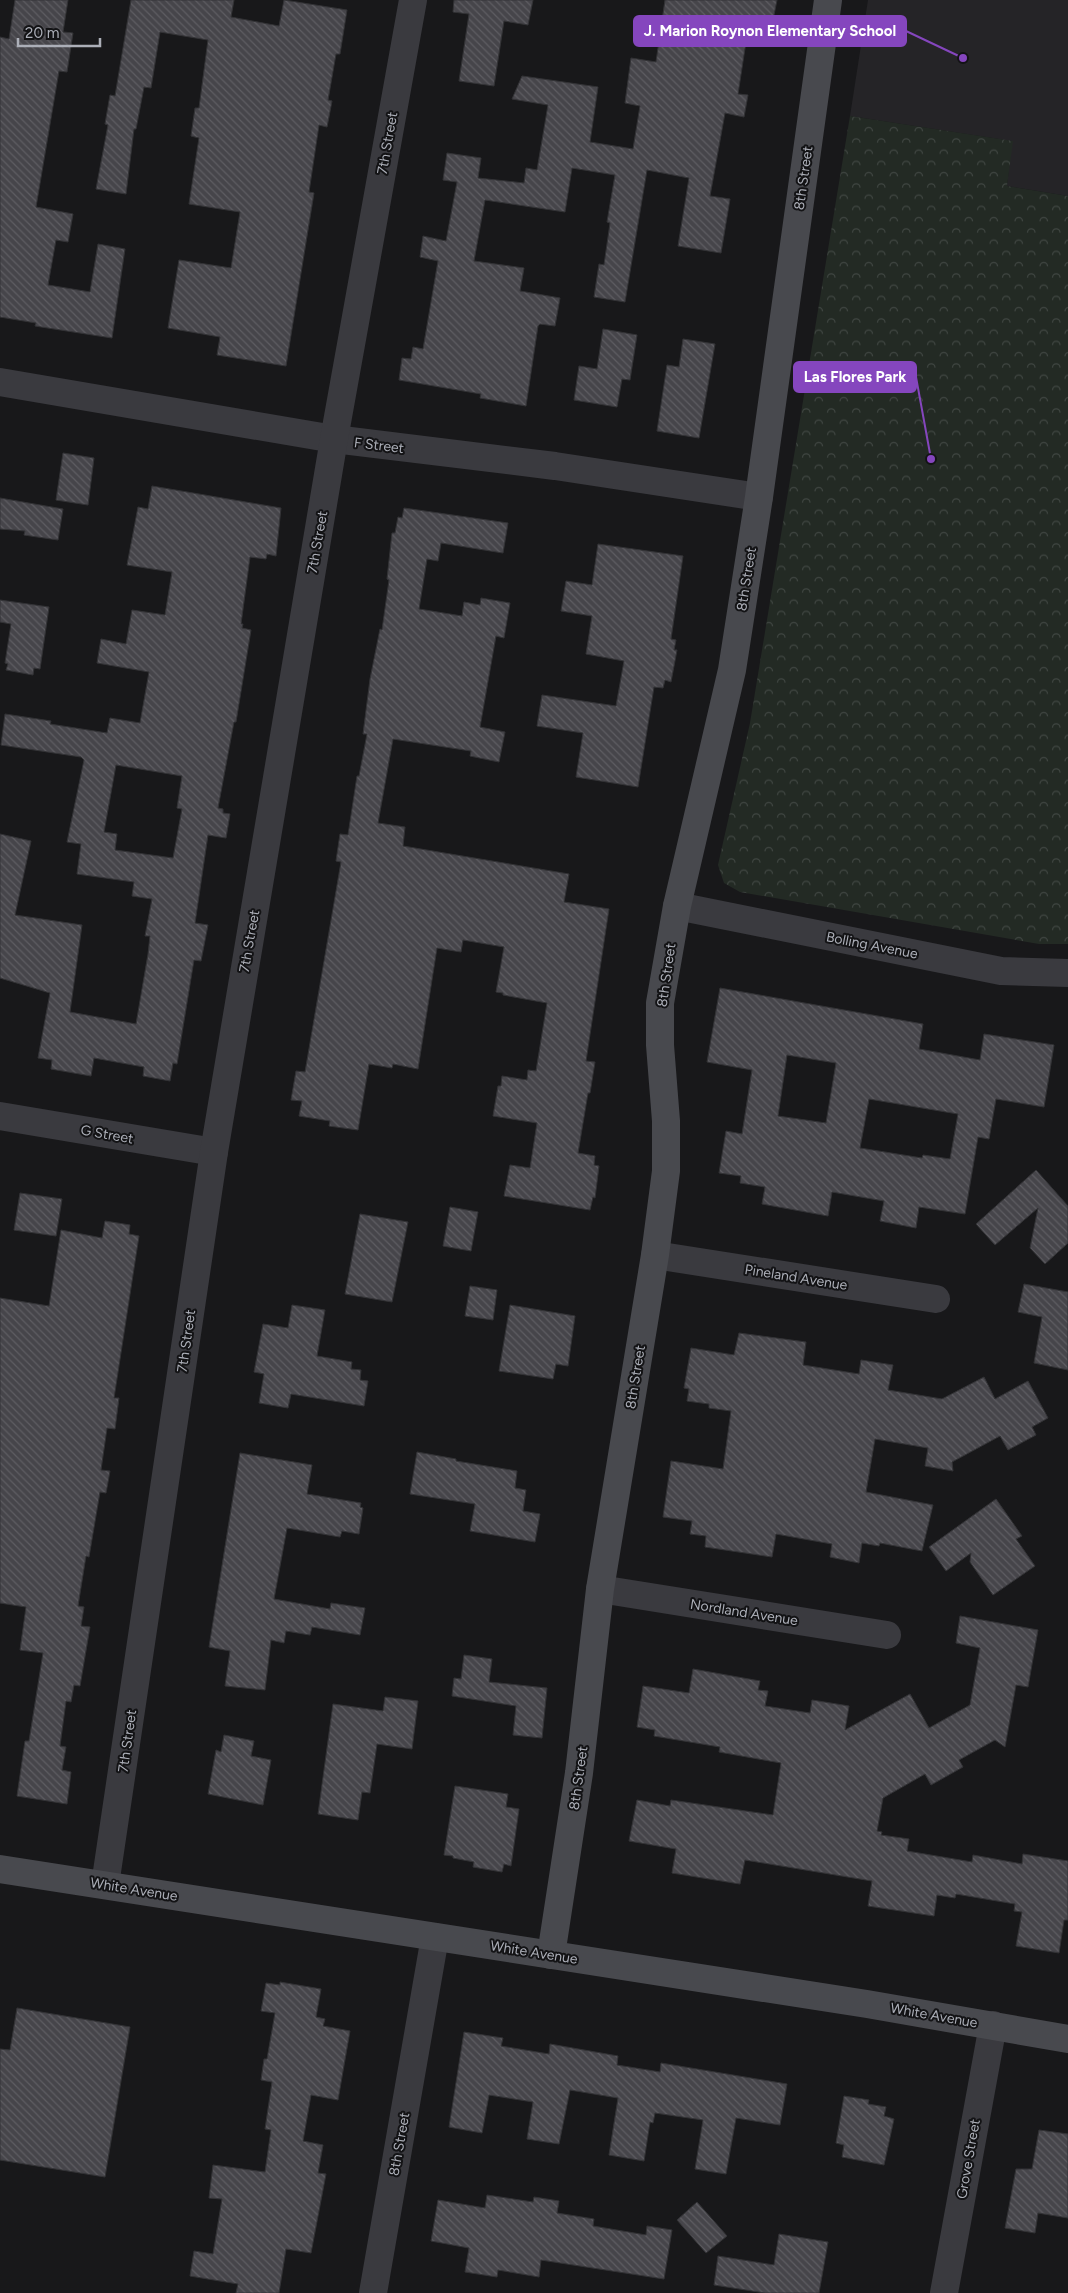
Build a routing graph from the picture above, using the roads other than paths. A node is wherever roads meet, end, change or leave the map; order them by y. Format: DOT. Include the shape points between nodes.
graph roads {
  1 [pos="413,0"];
  2 [pos="828,0"];
  3 [pos="0,382"];
  4 [pos="334,440"];
  5 [pos="759,497"];
  6 [pos="677,906"];
  7 [pos="1068,973"];
  8 [pos="0,1116"];
  9 [pos="214,1152"];
  10 [pos="655,1254"];
  11 [pos="936,1299"];
  12 [pos="600,1589"];
  13 [pos="887,1635"];
  14 [pos="0,1869"];
  15 [pos="105,1885"];
  16 [pos="435,1937"];
  17 [pos="551,1956"];
  18 [pos="993,2025"];
  19 [pos="1068,2038"];
  20 [pos="374,2293"];
  21 [pos="944,2293"];
  1 -- 4 [label="street, 7th Street"];
  2 -- 5 [label="street, 8th Street"];
  3 -- 4 [label="street, F Street"];
  4 -- 5 [label="street, F Street" via="555,466"];
  4 -- 9 [label="street, 7th Street"];
  5 -- 6 [label="street, 8th Street" via="732,670"];
  6 -- 7 [label="street, Bolling Avenue" via="1001,971"];
  6 -- 10 [label="street, 8th Street" via="660,1003 666,1172"];
  8 -- 9 [label="street, G Street"];
  9 -- 15 [label="street, 7th Street"];
  10 -- 11 [label="street, Pineland Avenue"];
  10 -- 12 [label="street, 8th Street"];
  12 -- 13 [label="street, Nordland Avenue"];
  12 -- 17 [label="street, 8th Street" via="579,1773"];
  14 -- 15 [label="street, White Avenue"];
  15 -- 16 [label="street, White Avenue"];
  16 -- 17 [label="street, White Avenue"];
  16 -- 20 [label="street, 8th Street"];
  17 -- 18 [label="street, White Avenue"];
  18 -- 19 [label="street, White Avenue"];
  18 -- 21 [label="street, Grove Street"];
}
